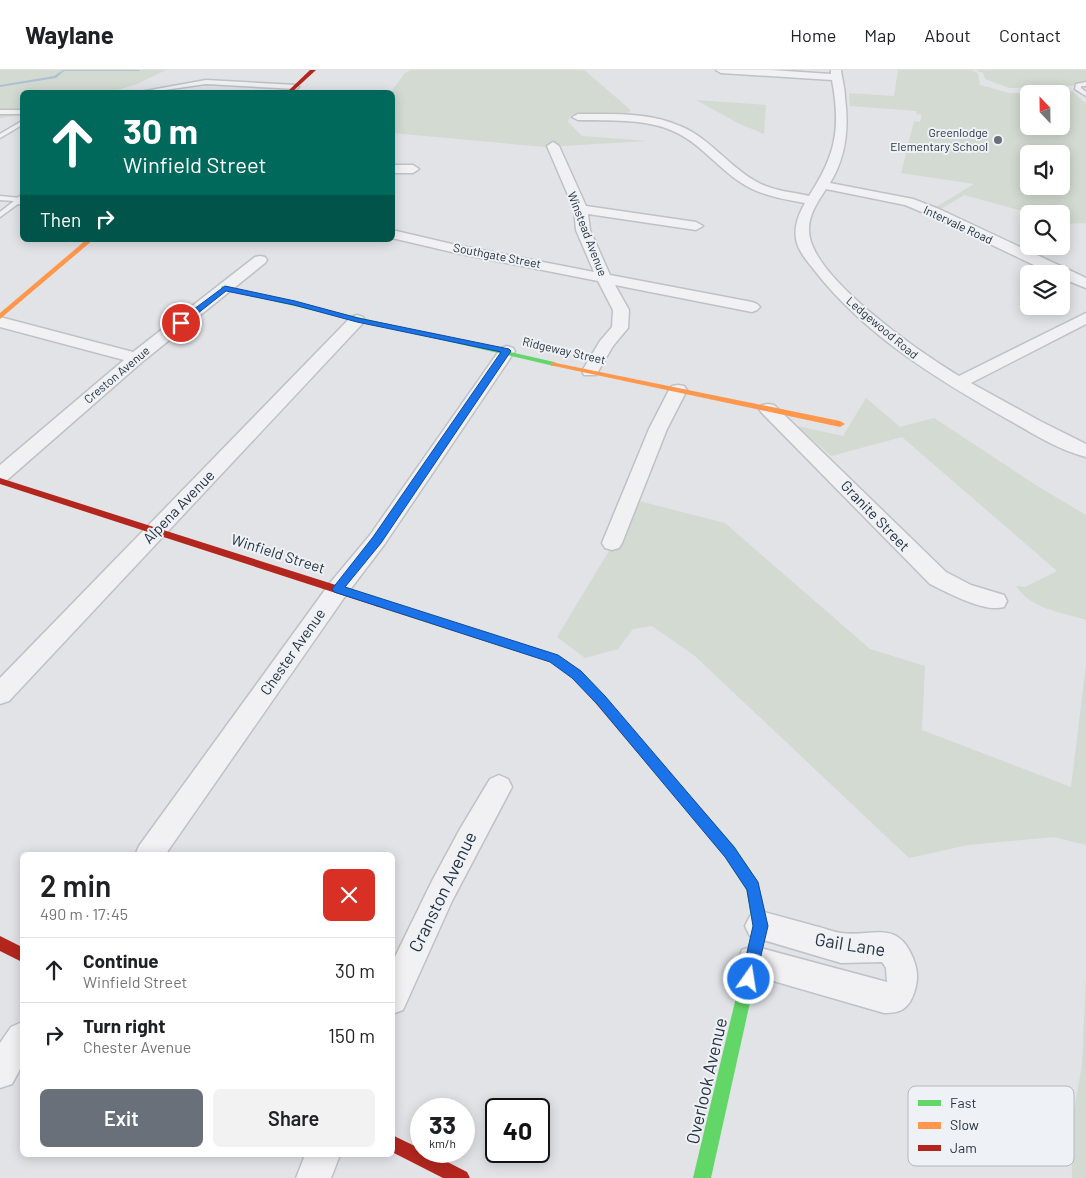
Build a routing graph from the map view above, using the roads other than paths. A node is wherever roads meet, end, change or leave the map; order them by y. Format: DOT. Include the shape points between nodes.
graph roads {
  1 [pos="313,70"];
  2 [pos="721,70"];
  3 [pos="836,74"];
  4 [pos="1086,84"];
  5 [pos="156,90"];
  6 [pos="292,90"];
  7 [pos="1086,94"];
  8 [pos="0,112"];
  9 [pos="20,112"];
  10 [pos="578,117"];
  11 [pos="20,124"];
  12 [pos="0,136"];
  13 [pos="553,146"];
  14 [pos="395,169"];
  15 [pos="413,169"];
  16 [pos="824,185"];
  17 [pos="0,198"];
  18 [pos="812,200"];
  19 [pos="20,201"];
  20 [pos="20,202"];
  21 [pos="581,209"];
  22 [pos="0,215"];
  23 [pos="696,226"];
  24 [pos="395,235"];
  25 [pos="88,242"];
  26 [pos="260,260"];
  27 [pos="603,276"];
  28 [pos="1086,284"];
  29 [pos="225,288"];
  30 [pos="752,307"];
  31 [pos="0,317"];
  32 [pos="1086,318"];
  33 [pos="357,320"];
  34 [pos="0,322"];
  35 [pos="506,351"];
  36 [pos="136,358"];
  37 [pos="590,371"];
  38 [pos="958,383"];
  39 [pos="678,390"];
  40 [pos="768,409"];
  41 [pos="840,424"];
  42 [pos="1086,451"];
  43 [pos="0,474"];
  44 [pos="0,481"];
  45 [pos="156,532"];
  46 [pos="612,544"];
  47 [pos="338,589"];
  48 [pos="996,601"];
  49 [pos="0,694"];
  50 [pos="499,787"];
  51 [pos="151,852"];
  52 [pos="730,852"];
  53 [pos="760,926"];
  54 [pos="0,943"];
  55 [pos="20,954"];
  56 [pos="753,961"];
  57 [pos="395,992"];
  58 [pos="20,1041"];
  59 [pos="0,1072"];
  60 [pos="395,1144"];
  61 [pos="323,1157"];
  62 [pos="313,1178"];
  63 [pos="462,1178"];
  64 [pos="702,1178"];
  1 -- 6 [label="street"];
  2 -- 3 [label="street"];
  3 -- 16 [label="street, Ledgewood Road" via="841,134 833,166"];
  4 -- 7 [label="lane" via="1078,85 1078,89"];
  5 -- 6 [label="lane" via="206,82"];
  8 -- 9 [label="lane"];
  10 -- 18 [label="street" via="632,120 676,128 753,185"];
  11 -- 12 [label="lane"];
  13 -- 21 [label="street, Winstead Avenue"];
  14 -- 15 [label="street"];
  16 -- 18 [label="street, Ledgewood Road"];
  16 -- 28 [label="street, Intervale Road" via="908,202"];
  17 -- 19 [label="lane"];
  18 -- 38 [label="street, Ledgewood Road" via="804,219 802,238 811,256 838,291 908,352"];
  20 -- 22 [label="lane"];
  21 -- 23 [label="street"];
  21 -- 27 [label="street, Winstead Avenue" via="583,230"];
  24 -- 27 [label="street, Southgate Street"];
  25 -- 31 [label="street"];
  26 -- 29 [label="street, Creston Avenue"];
  27 -- 30 [label="street, Southgate Street"];
  27 -- 37 [label="street, Winstead Avenue" via="620,310 620,328"];
  29 -- 33 [label="street, Ridgeway Street"];
  29 -- 36 [label="street, Creston Avenue"];
  32 -- 38 [label="street"];
  33 -- 35 [label="street, Ridgeway Street"];
  33 -- 45 [label="street, Alpena Avenue"];
  34 -- 36 [label="street"];
  35 -- 37 [label="street, Ridgeway Street"];
  35 -- 47 [label="street, Chester Avenue" via="377,540"];
  36 -- 43 [label="street, Creston Avenue"];
  37 -- 39 [label="street, Ridgeway Street"];
  38 -- 42 [label="street, Ledgewood Road"];
  39 -- 40 [label="street, Ridgeway Street"];
  39 -- 46 [label="street" via="658,429"];
  40 -- 41 [label="street, Ridgeway Street"];
  40 -- 48 [label="street, Granite Street" via="938,578 964,591"];
  44 -- 45 [label="street, Winfield Street"];
  45 -- 47 [label="street, Winfield Street"];
  45 -- 49 [label="street, Alpena Avenue"];
  47 -- 51 [label="street, Chester Avenue"];
  47 -- 52 [label="street, Winfield Street" via="554,659 577,674"];
  50 -- 57 [label="street, Cranston Avenue" via="473,830"];
  52 -- 53 [label="street, Overlook Avenue" via="753,887"];
  53 -- 56 [label="street, Overlook Avenue"];
  53 -- 56 [label="street, Gail Lane" via="841,948 891,949 902,966 903,985 894,998 884,998"];
  54 -- 55 [label="street"];
  56 -- 64 [label="street, Overlook Avenue"];
  58 -- 59 [label="street"];
  60 -- 63 [label="street"];
  61 -- 62 [label="street"];
}
